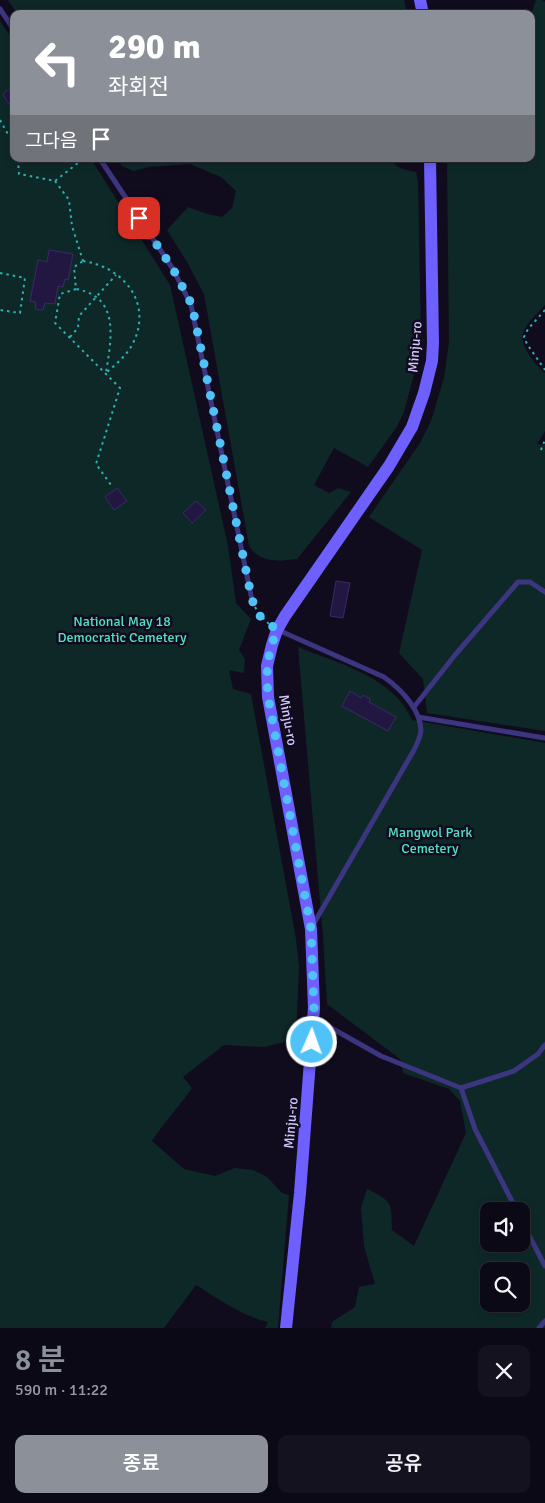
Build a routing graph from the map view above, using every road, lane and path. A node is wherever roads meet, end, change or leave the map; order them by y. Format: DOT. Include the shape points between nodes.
graph roads {
  1 [pos="0,9"];
  2 [pos="10,24"];
  3 [pos="0,120"];
  4 [pos="10,138"];
  5 [pos="18,162"];
  6 [pos="79,162"];
  7 [pos="102,162"];
  8 [pos="430,162"];
  9 [pos="55,182"];
  10 [pos="83,261"];
  11 [pos="0,273"];
  12 [pos="116,275"];
  13 [pos="76,289"];
  14 [pos="96,297"];
  15 [pos="0,310"];
  16 [pos="545,310"];
  17 [pos="70,337"];
  18 [pos="545,370"];
  19 [pos="106,373"];
  20 [pos="545,440"];
  21 [pos="541,450"];
  22 [pos="111,485"];
  23 [pos="545,592"];
  24 [pos="252,600"];
  25 [pos="277,630"];
  26 [pos="414,707"];
  27 [pos="418,717"];
  28 [pos="545,738"];
  29 [pos="311,929"];
  30 [pos="313,1023"];
  31 [pos="545,1045"];
  32 [pos="461,1088"];
  33 [pos="512,1202"];
  34 [pos="530,1237"];
  35 [pos="545,1266"];
  36 [pos="545,1321"];
  37 [pos="286,1328"];
  38 [pos="538,1328"];
  1 -- 2 [label="lane"];
  3 -- 4 [label="path"];
  5 -- 9 [label="path" via="19,174"];
  6 -- 9 [label="path"];
  7 -- 24 [label="lane" via="173,269 192,305"];
  8 -- 25 [label="main road, Minju-ro" via="433,343 424,393 412,427 389,466"];
  9 -- 10 [label="path" via="69,200 72,226"];
  10 -- 12 [label="path" via="95,263"];
  10 -- 13 [label="path" via="74,266"];
  11 -- 15 [label="path" via="25,278 20,313"];
  12 -- 14 [label="path"];
  12 -- 19 [label="path" via="135,294 139,322 130,349"];
  13 -- 14 [label="path" via="86,290"];
  13 -- 17 [label="path" via="60,294 56,323"];
  14 -- 17 [label="path" via="79,316 78,328"];
  14 -- 19 [label="path" via="111,320"];
  16 -- 18 [label="path" via="524,337"];
  17 -- 19 [label="path"];
  19 -- 22 [label="path" via="120,388 96,464"];
  20 -- 21 [label="path"];
  23 -- 26 [label="lane" via="530,582 518,582"];
  24 -- 25 [label="path" via="260,616"];
  25 -- 26 [label="lane" via="384,677"];
  25 -- 29 [label="main road, Minju-ro" via="266,666 268,696"];
  26 -- 27 [label="lane"];
  27 -- 28 [label="lane"];
  27 -- 29 [label="lane" via="421,732 414,750"];
  29 -- 30 [label="main road, Minju-ro"];
  30 -- 32 [label="lane" via="326,1025 381,1056"];
  30 -- 37 [label="main road, Minju-ro"];
  31 -- 32 [label="lane" via="514,1071"];
  32 -- 33 [label="lane" via="475,1129"];
  34 -- 35 [label="lane"];
  36 -- 38 [label="lane"];
}
